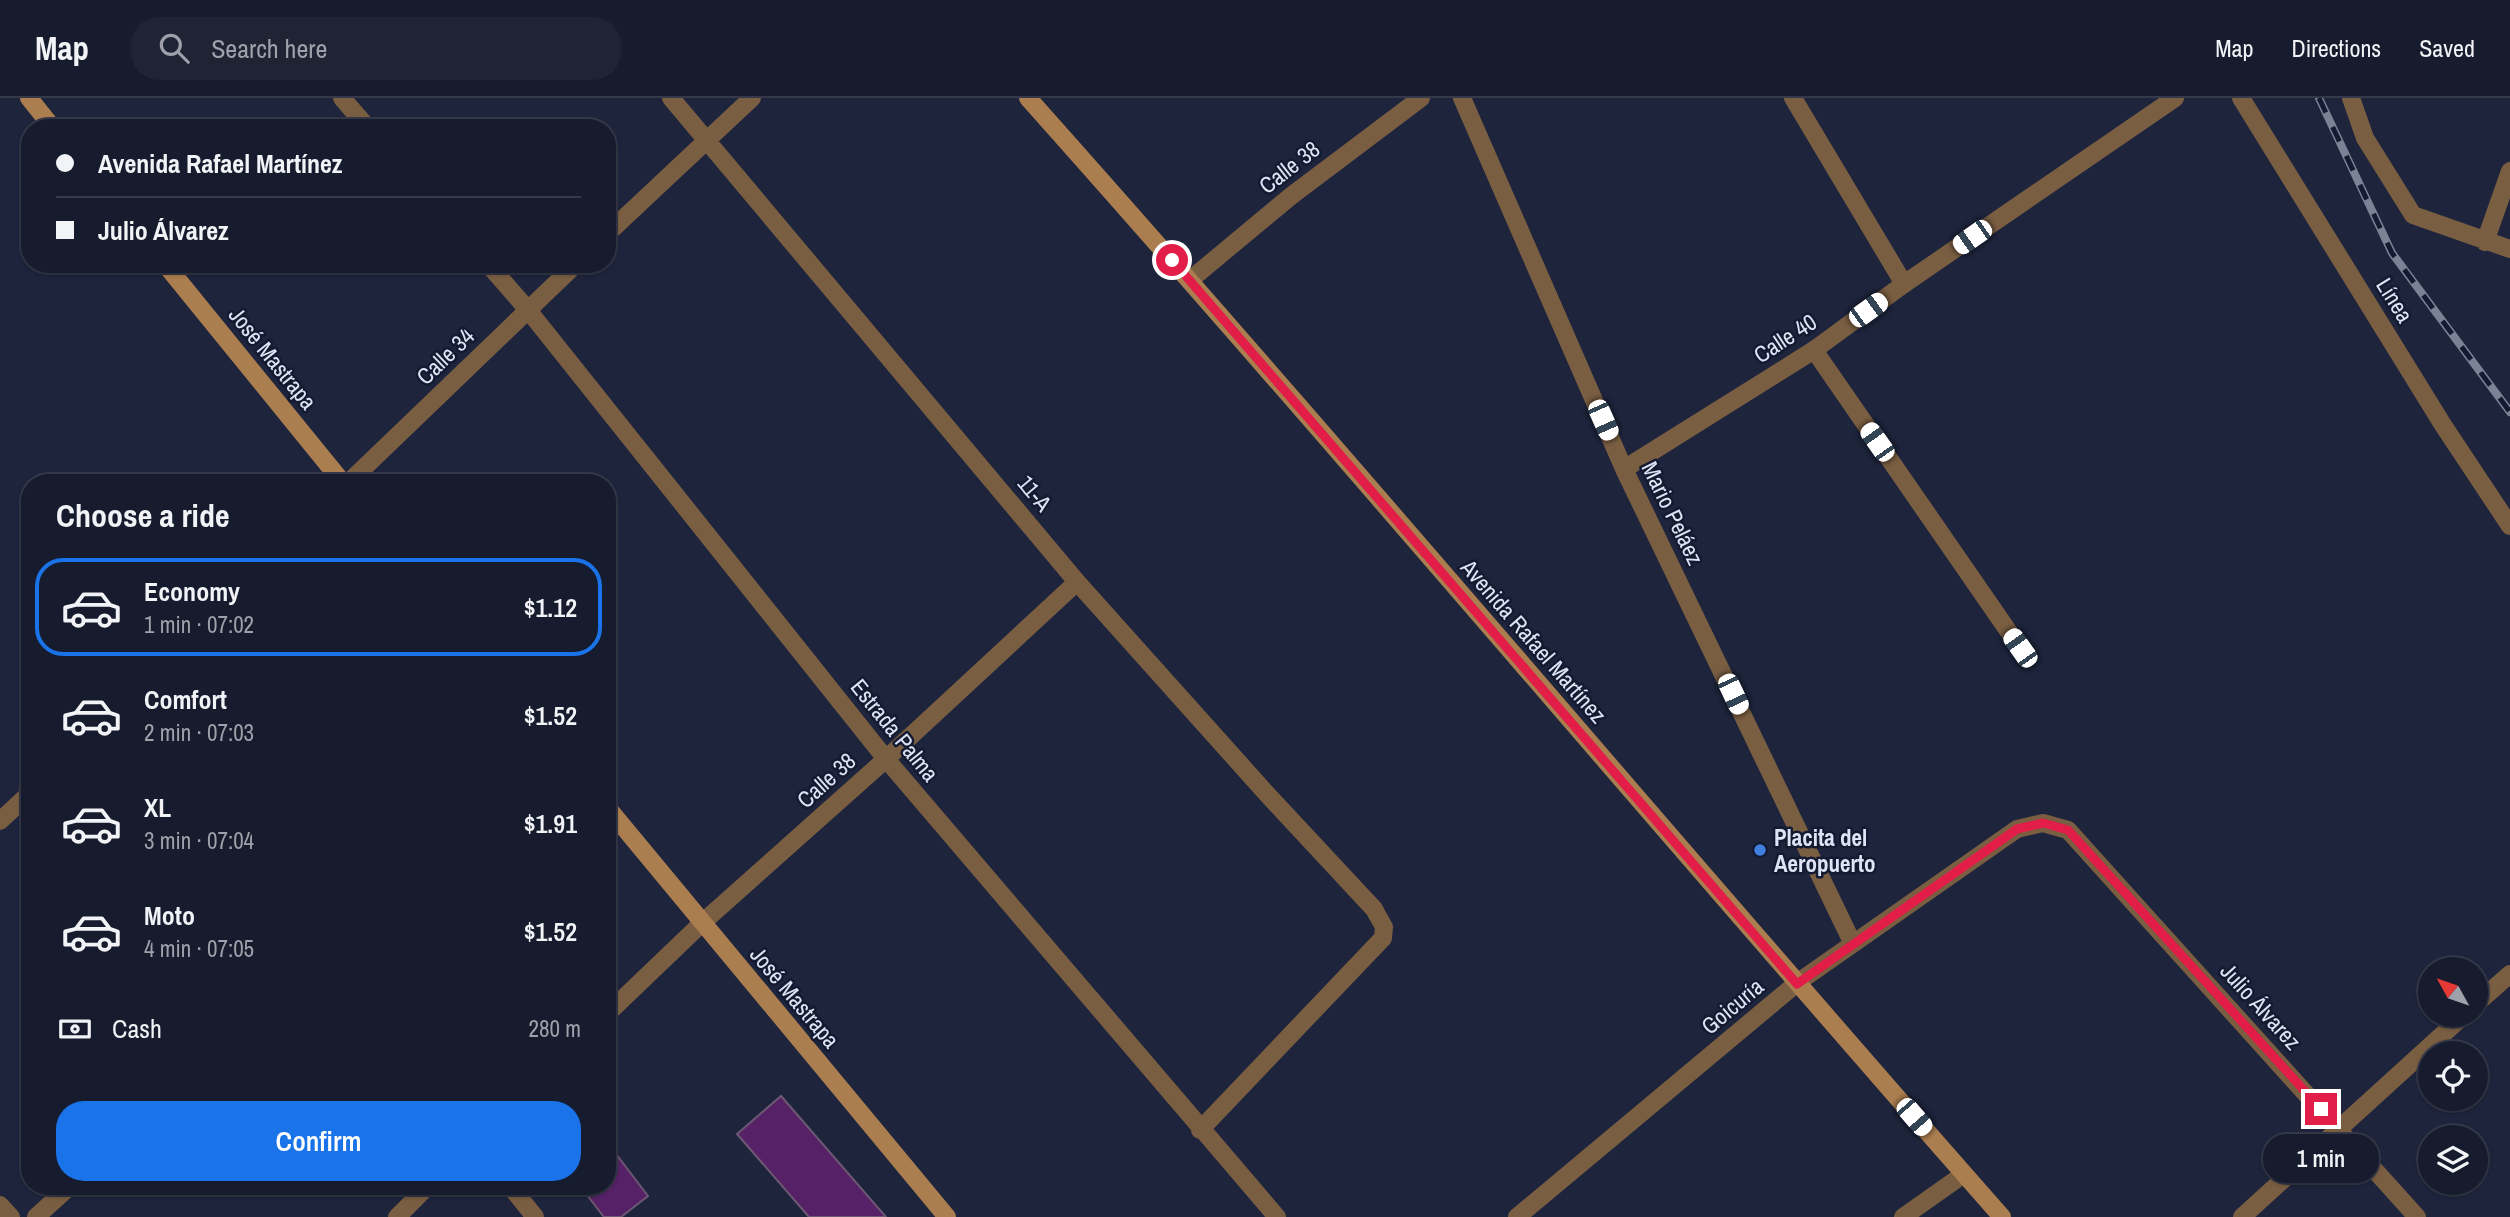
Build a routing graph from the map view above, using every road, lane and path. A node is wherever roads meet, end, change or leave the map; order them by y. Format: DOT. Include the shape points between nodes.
graph roads {
  1 [pos="29,98"];
  2 [pos="342,98"];
  3 [pos="671,98"];
  4 [pos="751,98"];
  5 [pos="1028,98"];
  6 [pos="1421,98"];
  7 [pos="1462,98"];
  8 [pos="1793,98"];
  9 [pos="2175,98"];
  10 [pos="2242,98"];
  11 [pos="2351,98"];
  12 [pos="46,119"];
  13 [pos="360,119"];
  14 [pos="706,139"];
  15 [pos="2510,171"];
  16 [pos="616,225"];
  17 [pos="2486,242"];
  18 [pos="2510,249"];
  19 [pos="172,273"];
  20 [pos="496,273"];
  21 [pos="567,273"];
  22 [pos="1191,280"];
  23 [pos="1904,284"];
  24 [pos="528,310"];
  25 [pos="1814,350"];
  26 [pos="1624,470"];
  27 [pos="339,474"];
  28 [pos="355,474"];
  29 [pos="2510,526"];
  30 [pos="1077,582"];
  31 [pos="2020,648"];
  32 [pos="886,760"];
  33 [pos="21,801"];
  34 [pos="616,818"];
  35 [pos="0,821"];
  36 [pos="2068,830"];
  37 [pos="702,923"];
  38 [pos="1853,944"];
  39 [pos="2510,974"];
  40 [pos="1797,984"];
  41 [pos="2488,993"];
  42 [pos="616,1005"];
  43 [pos="2451,1027"];
  44 [pos="2339,1129"];
  45 [pos="1200,1130"];
  46 [pos="1964,1174"];
  47 [pos="60,1195"];
  48 [pos="419,1195"];
  49 [pos="517,1195"];
  50 [pos="0,1205"];
  51 [pos="11,1217"];
  52 [pos="36,1217"];
  53 [pos="397,1217"];
  54 [pos="535,1217"];
  55 [pos="947,1217"];
  56 [pos="1277,1217"];
  57 [pos="1517,1217"];
  58 [pos="1903,1217"];
  59 [pos="2002,1217"];
  60 [pos="2242,1217"];
  61 [pos="2417,1217"];
  1 -- 12 [label="main road"];
  2 -- 13 [label="street"];
  3 -- 14 [label="street, 11-A"];
  4 -- 14 [label="street"];
  5 -- 22 [label="main road, Avenida Rafael Martínez"];
  6 -- 22 [label="street, Calle 38"];
  7 -- 26 [label="street, Mario Peláez"];
  8 -- 23 [label="street"];
  9 -- 23 [label="street, Calle 40"];
  10 -- 29 [label="street, Línea"];
  11 -- 17 [label="street" via="2365,138 2413,215"];
  14 -- 16 [label="street"];
  14 -- 30 [label="street, 11-A"];
  15 -- 17 [label="street"];
  17 -- 18 [label="street"];
  19 -- 27 [label="main road, José Mastrapa"];
  20 -- 24 [label="street, Estrada Palma"];
  21 -- 24 [label="street, Calle 34"];
  22 -- 40 [label="main road, Avenida Rafael Martínez"];
  23 -- 25 [label="street, Calle 40"];
  24 -- 28 [label="street, Calle 34"];
  24 -- 32 [label="street, Estrada Palma"];
  25 -- 26 [label="street, Calle 40"];
  25 -- 31 [label="street"];
  26 -- 38 [label="street, Mario Peláez"];
  30 -- 32 [label="street, Calle 38"];
  30 -- 45 [label="street, 11-A" via="1374,909 1384,927 1383,938"];
  32 -- 37 [label="street, Calle 38"];
  32 -- 45 [label="street, Estrada Palma"];
  33 -- 35 [label="street"];
  34 -- 37 [label="main road, José Mastrapa"];
  36 -- 38 [label="street, Goicuría" via="2043,823 2017,829"];
  36 -- 44 [label="street, Julio Álvarez"];
  37 -- 42 [label="street, Calle 38"];
  37 -- 55 [label="main road, José Mastrapa"];
  38 -- 40 [label="street, Goicuría"];
  39 -- 41 [label="street"];
  40 -- 46 [label="main road, Avenida Rafael Martínez"];
  40 -- 57 [label="street, Goicuría"];
  43 -- 44 [label="street"];
  44 -- 60 [label="street"];
  44 -- 61 [label="street, Julio Álvarez"];
  45 -- 56 [label="street, Estrada Palma"];
  46 -- 58 [label="street"];
  46 -- 59 [label="main road, Avenida Rafael Martínez"];
  47 -- 52 [label="street"];
  48 -- 53 [label="street"];
  49 -- 54 [label="street"];
  50 -- 51 [label="street"];
}
